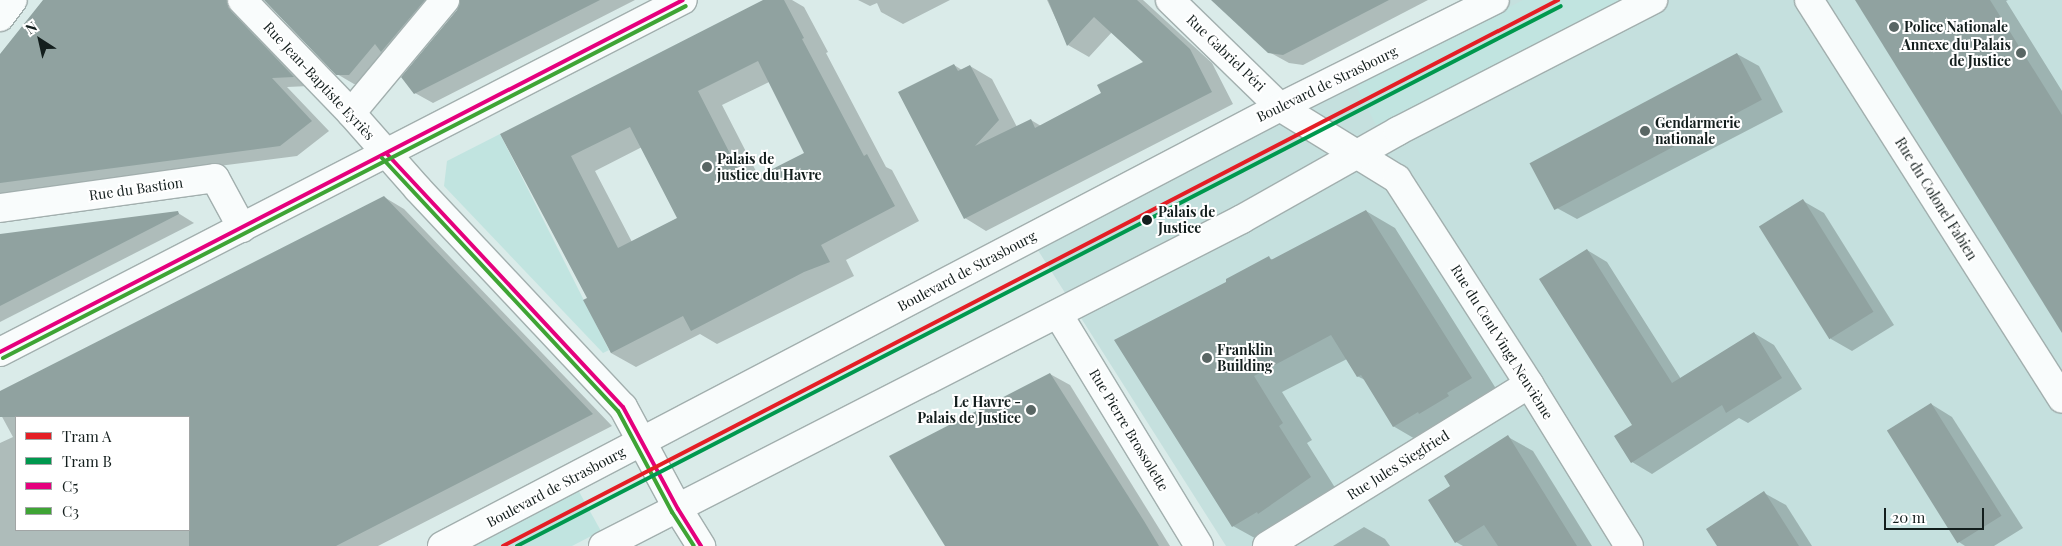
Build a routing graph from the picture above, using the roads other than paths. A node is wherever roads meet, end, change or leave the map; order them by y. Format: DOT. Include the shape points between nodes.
graph roads {
  1 [pos="13,0"];
  2 [pos="242,0"];
  3 [pos="445,0"];
  4 [pos="684,0"];
  5 [pos="1170,0"];
  6 [pos="1495,0"];
  7 [pos="1653,0"];
  8 [pos="1809,0"];
  9 [pos="0,16"];
  10 [pos="1280,107"];
  11 [pos="351,114"];
  12 [pos="387,154"];
  13 [pos="1357,155"];
  14 [pos="0,208"];
  15 [pos="242,228"];
  16 [pos="1058,314"];
  17 [pos="0,352"];
  18 [pos="1529,384"];
  19 [pos="2062,398"];
  20 [pos="642,441"];
  21 [pos="678,509"];
  22 [pos="442,546"];
  23 [pos="603,546"];
  24 [pos="702,546"];
  25 [pos="1199,546"];
  26 [pos="1267,546"];
  27 [pos="1629,546"];
  1 -- 9 [label="street"];
  2 -- 11 [label="street, Rue Jean-Baptiste Eyriès"];
  3 -- 11 [label="street"];
  4 -- 12 [label="street"];
  5 -- 10 [label="street, Rue Gabriel Péri"];
  6 -- 10 [label="street, Boulevard de Strasbourg"];
  7 -- 13 [label="street"];
  8 -- 19 [label="street, Rue du Colonel Fabien"];
  10 -- 13 [label="street, Rue Gabriel Péri"];
  10 -- 20 [label="street, Boulevard de Strasbourg"];
  11 -- 12 [label="street, Rue Jean-Baptiste Eyriès"];
  12 -- 15 [label="street"];
  12 -- 20 [label="street, Rue Jean-Baptiste Eyriès" via="623,407"];
  13 -- 16 [label="street" via="1286,196"];
  13 -- 18 [label="street, Rue du Cent Vingt Neuvième" via="1397,179"];
  14 -- 15 [label="street, Rue du Bastion" via="215,178"];
  15 -- 17 [label="street"];
  16 -- 21 [label="street"];
  16 -- 25 [label="street, Rue Pierre Brossolette"];
  18 -- 26 [label="street, Rue Jules Siegfried"];
  18 -- 27 [label="street, Rue du Cent Vingt Neuvième"];
  20 -- 21 [label="street, Rue Jean-Baptiste Eyriès"];
  20 -- 22 [label="street, Boulevard de Strasbourg"];
  21 -- 23 [label="street"];
  21 -- 24 [label="street, Rue Jean-Baptiste Eyriès"];
}
